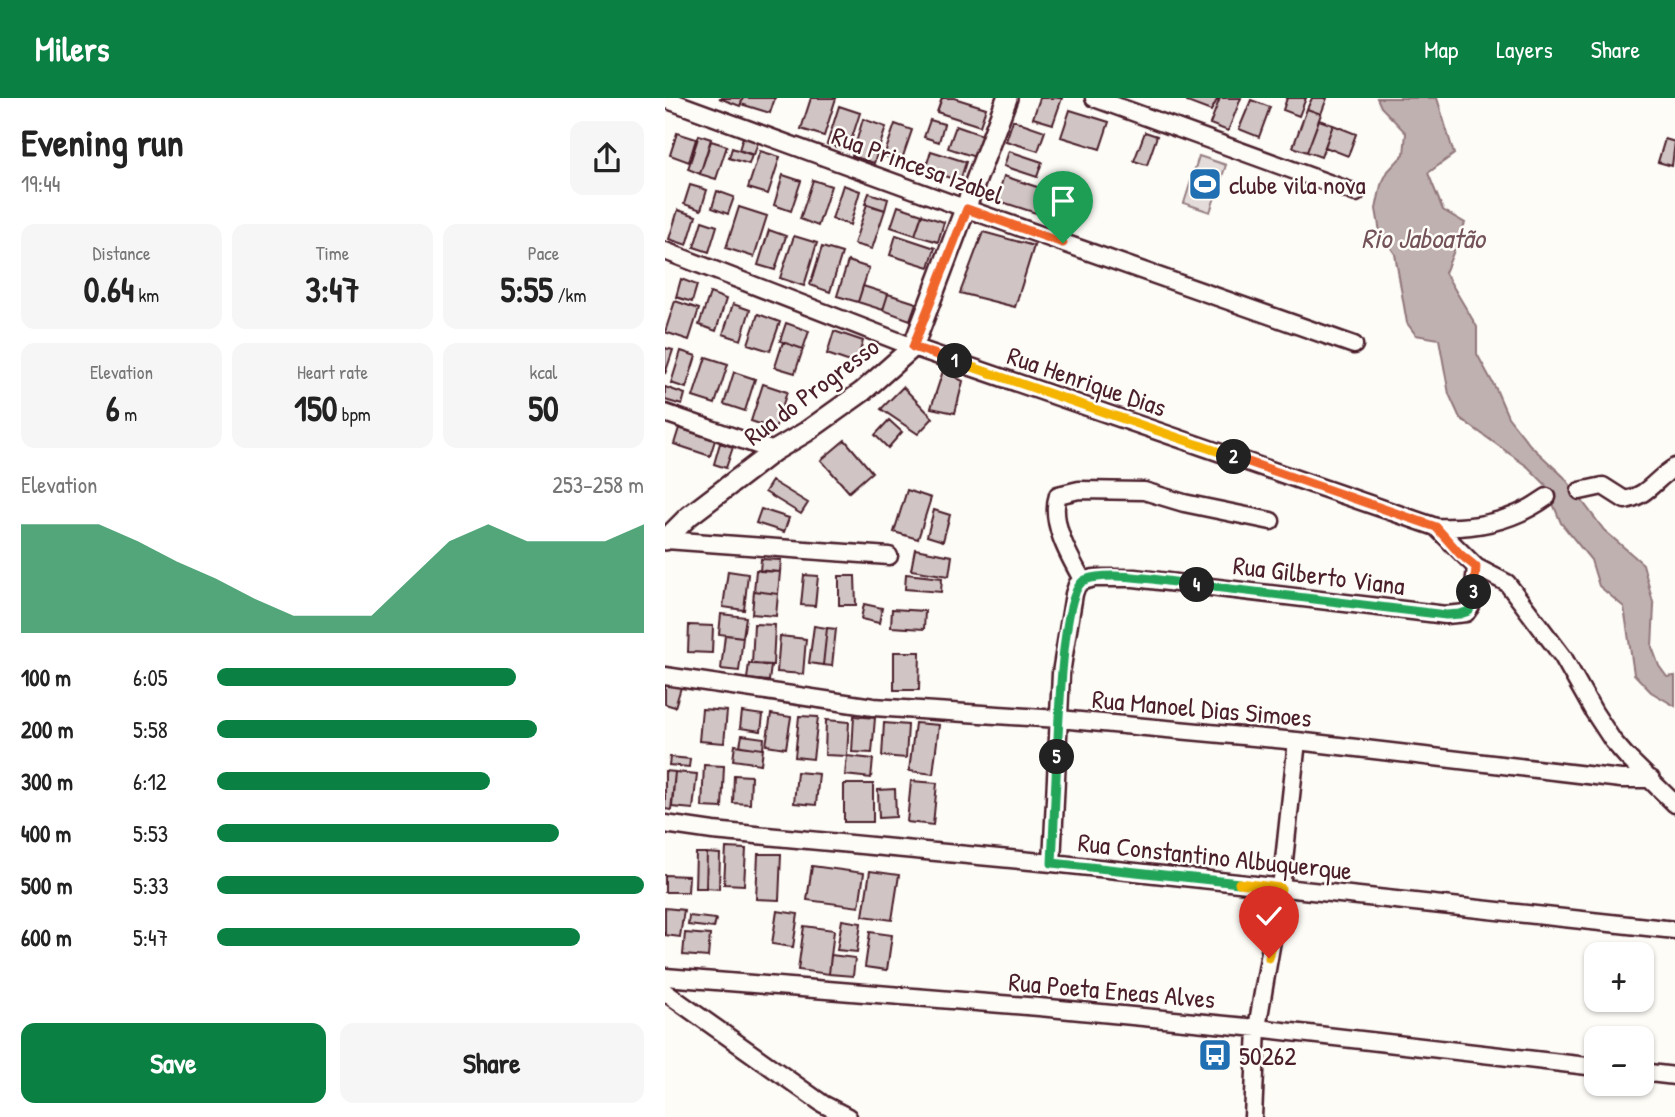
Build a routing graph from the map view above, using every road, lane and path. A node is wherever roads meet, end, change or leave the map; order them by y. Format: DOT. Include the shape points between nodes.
graph roads {
  1 [pos="1007,98"];
  2 [pos="1094,98"];
  3 [pos="665,99"];
  4 [pos="1356,193"];
  5 [pos="967,209"];
  6 [pos="665,251"];
  7 [pos="1354,345"];
  8 [pos="913,347"];
  9 [pos="665,413"];
  10 [pos="774,451"];
  11 [pos="1675,467"];
  12 [pos="1580,491"];
  13 [pos="1547,497"];
  14 [pos="1271,521"];
  15 [pos="1436,527"];
  16 [pos="665,540"];
  17 [pos="889,556"];
  18 [pos="1476,567"];
  19 [pos="1083,581"];
  20 [pos="665,676"];
  21 [pos="1059,719"];
  22 [pos="1297,741"];
  23 [pos="1651,779"];
  24 [pos="1675,804"];
  25 [pos="665,824"];
  26 [pos="1052,863"];
  27 [pos="1281,888"];
  28 [pos="1675,930"];
  29 [pos="665,977"];
  30 [pos="665,992"];
  31 [pos="1257,1028"];
  32 [pos="1584,1066"];
  33 [pos="1654,1074"];
  34 [pos="1675,1076"];
  35 [pos="848,1117"];
  36 [pos="1253,1117"];
  1 -- 5 [label="street, Rua do Progresso"];
  2 -- 4 [label="street"];
  3 -- 5 [label="street, Rua Princesa Izabel"];
  5 -- 7 [label="street, Rua Princesa Izabel"];
  5 -- 8 [label="street, Rua do Progresso"];
  6 -- 8 [label="street, Rua Henrique Dias"];
  8 -- 10 [label="street, Rua do Progresso" via="862,392"];
  8 -- 15 [label="street, Rua Henrique Dias"];
  9 -- 10 [label="street"];
  10 -- 16 [label="street, Rua do Progresso"];
  11 -- 12 [label="street" via="1661,474 1639,497 1625,500 1603,486"];
  13 -- 15 [label="street" via="1494,523"];
  14 -- 19 [label="street" via="1144,491 1079,490 1058,495 1057,515 1065,548"];
  15 -- 18 [label="street"];
  16 -- 17 [label="street"];
  18 -- 19 [label="street, Rua Gilberto Viana" via="1471,606 1466,613 1446,615 1134,578"];
  18 -- 23 [label="street" via="1507,583 1563,657 1613,741"];
  19 -- 21 [label="street" via="1077,585 1068,623"];
  20 -- 21 [label="street, Rua Manoel Dias Simoes" via="873,707"];
  21 -- 22 [label="street, Rua Manoel Dias Simoes"];
  21 -- 26 [label="street"];
  22 -- 23 [label="street, Rua Manoel Dias Simoes"];
  22 -- 27 [label="street"];
  23 -- 24 [label="street"];
  25 -- 26 [label="street, Rua Constantino Albuquerque"];
  26 -- 27 [label="street, Rua Constantino Albuquerque"];
  27 -- 28 [label="street, Rua Constantino Albuquerque"];
  27 -- 31 [label="street"];
  29 -- 31 [label="street, Rua Poeta Eneas Alves"];
  30 -- 35 [label="street"];
  31 -- 32 [label="street, Rua Poeta Eneas Alves"];
  31 -- 36 [label="street"];
  33 -- 34 [label="street"];
}
